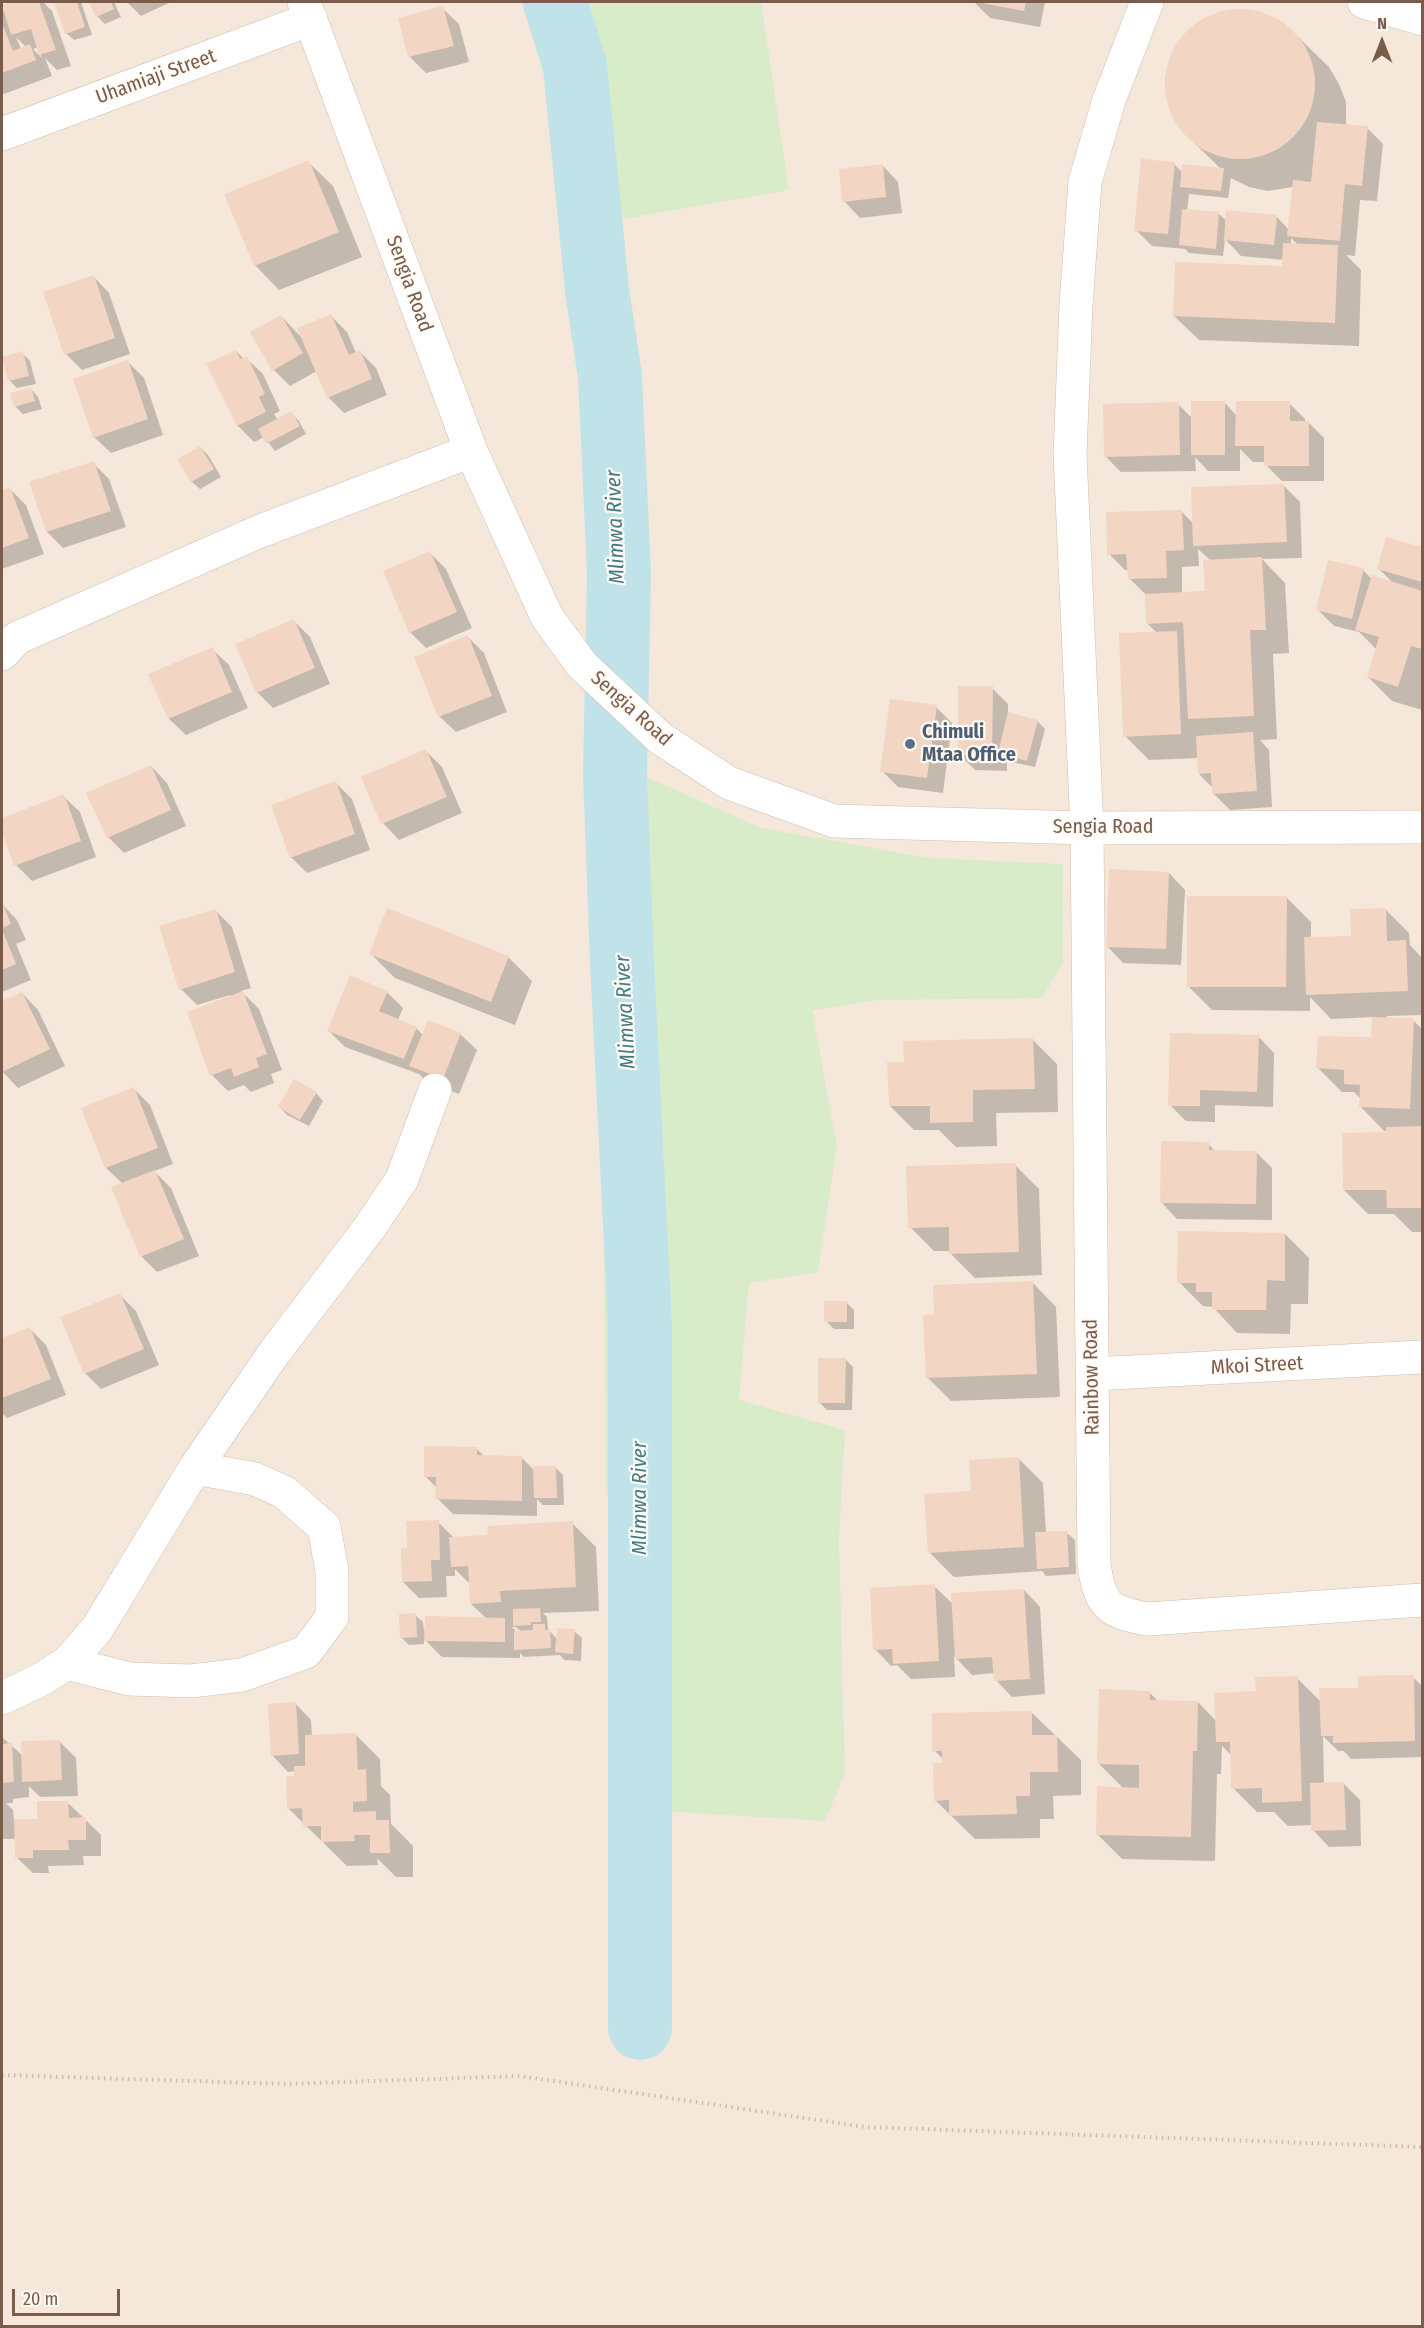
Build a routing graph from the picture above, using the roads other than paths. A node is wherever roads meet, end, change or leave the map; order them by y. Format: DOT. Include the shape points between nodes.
graph roads {
  1 [pos="1147,2"];
  2 [pos="1364,2"];
  3 [pos="307,10"];
  4 [pos="1422,19"];
  5 [pos="2,134"];
  6 [pos="471,452"];
  7 [pos="2,654"];
  8 [pos="1422,827"];
  9 [pos="1087,828"];
  10 [pos="435,1090"];
  11 [pos="1422,1357"];
  12 [pos="1092,1374"];
  13 [pos="195,1468"];
  14 [pos="1422,1600"];
  15 [pos="67,1663"];
  16 [pos="2,1698"];
  1 -- 9 [label="street, Rainbow Road" via="1109,100 1085,182 1070,454"];
  2 -- 4 [label="street"];
  3 -- 5 [label="street, Uhamiaji Street"];
  3 -- 6 [label="street, Sengia Road"];
  6 -- 7 [label="street" via="258,532 17,638"];
  6 -- 9 [label="street, Sengia Road" via="547,617 582,665 660,738 729,783 834,821"];
  8 -- 9 [label="street, Sengia Road"];
  9 -- 12 [label="street, Rainbow Road"];
  10 -- 13 [label="street" via="402,1179"];
  11 -- 12 [label="street, Mkoi Street"];
  12 -- 14 [label="street, Rainbow Road" via="1094,1564 1098,1592 1112,1608 1148,1618"];
  13 -- 15 [label="street" via="97,1629"];
  13 -- 15 [label="street" via="255,1479 284,1492 324,1527 332,1571 332,1617 306,1653 242,1674 191,1681 129,1679"];
  15 -- 16 [label="street"];
}
